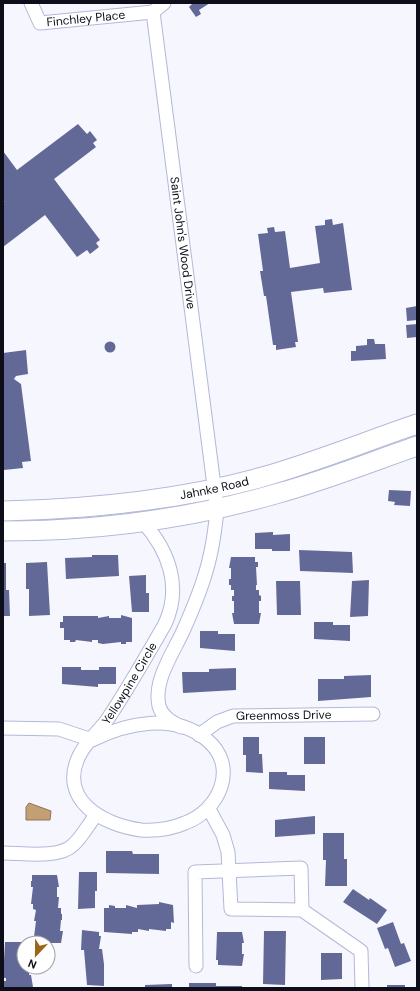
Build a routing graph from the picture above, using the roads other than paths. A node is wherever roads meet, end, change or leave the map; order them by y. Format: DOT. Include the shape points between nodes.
graph roads {
  1 [pos="31,3"];
  2 [pos="164,3"];
  3 [pos="153,12"];
  4 [pos="417,424"];
  5 [pos="417,446"];
  6 [pos="216,488"];
  7 [pos="217,509"];
  8 [pos="3,511"];
  9 [pos="143,522"];
  10 [pos="3,531"];
  11 [pos="199,593"];
  12 [pos="165,624"];
  13 [pos="373,714"];
  14 [pos="180,727"];
  15 [pos="3,728"];
  16 [pos="199,735"];
  17 [pos="92,740"];
  18 [pos="209,809"];
  19 [pos="96,815"];
  20 [pos="3,853"];
  21 [pos="230,870"];
  22 [pos="302,910"];
  23 [pos="196,966"];
  24 [pos="362,988"];
  1 -- 3 [label="street, Finchley Place" via="40,23"];
  2 -- 3 [label="street"];
  3 -- 6 [label="street, Saint John's Wood Drive"];
  4 -- 6 [label="main road, Jahnke Road" via="299,466"];
  5 -- 7 [label="main road, Jahnke Road" via="316,482"];
  6 -- 7 [label="street, Yellowpine Circle"];
  6 -- 8 [label="main road, Jahnke Road" via="179,496 98,507"];
  7 -- 9 [label="main road, Jahnke Road"];
  7 -- 11 [label="street, Yellowpine Circle"];
  9 -- 10 [label="main road, Jahnke Road" via="60,530"];
  9 -- 12 [label="street, Yellowpine Circle" via="158,543 172,572 173,603"];
  11 -- 12 [label="street, Yellowpine Circle" via="181,613"];
  11 -- 14 [label="street, Yellowpine Circle" via="165,671 159,694 161,711"];
  12 -- 17 [label="street, Yellowpine Circle" via="109,717"];
  13 -- 16 [label="street, Greenmoss Drive" via="232,716 217,722"];
  14 -- 16 [label="street, Yellowpine Circle"];
  14 -- 17 [label="street, Yellowpine Circle" via="137,724 112,730"];
  15 -- 17 [label="street" via="59,729"];
  16 -- 18 [label="street, Yellowpine Circle" via="212,745 221,762 220,792"];
  17 -- 19 [label="street, Yellowpine Circle" via="79,756 75,778 81,801"];
  18 -- 19 [label="street, Yellowpine Circle" via="189,822 156,830 121,826"];
  18 -- 21 [label="street" via="226,845"];
  19 -- 20 [label="street" via="78,841 66,851"];
  21 -- 22 [label="street" via="231,909"];
  21 -- 22 [label="street" via="301,868"];
  21 -- 23 [label="street" via="194,872"];
  22 -- 24 [label="street" via="361,951"];
}
